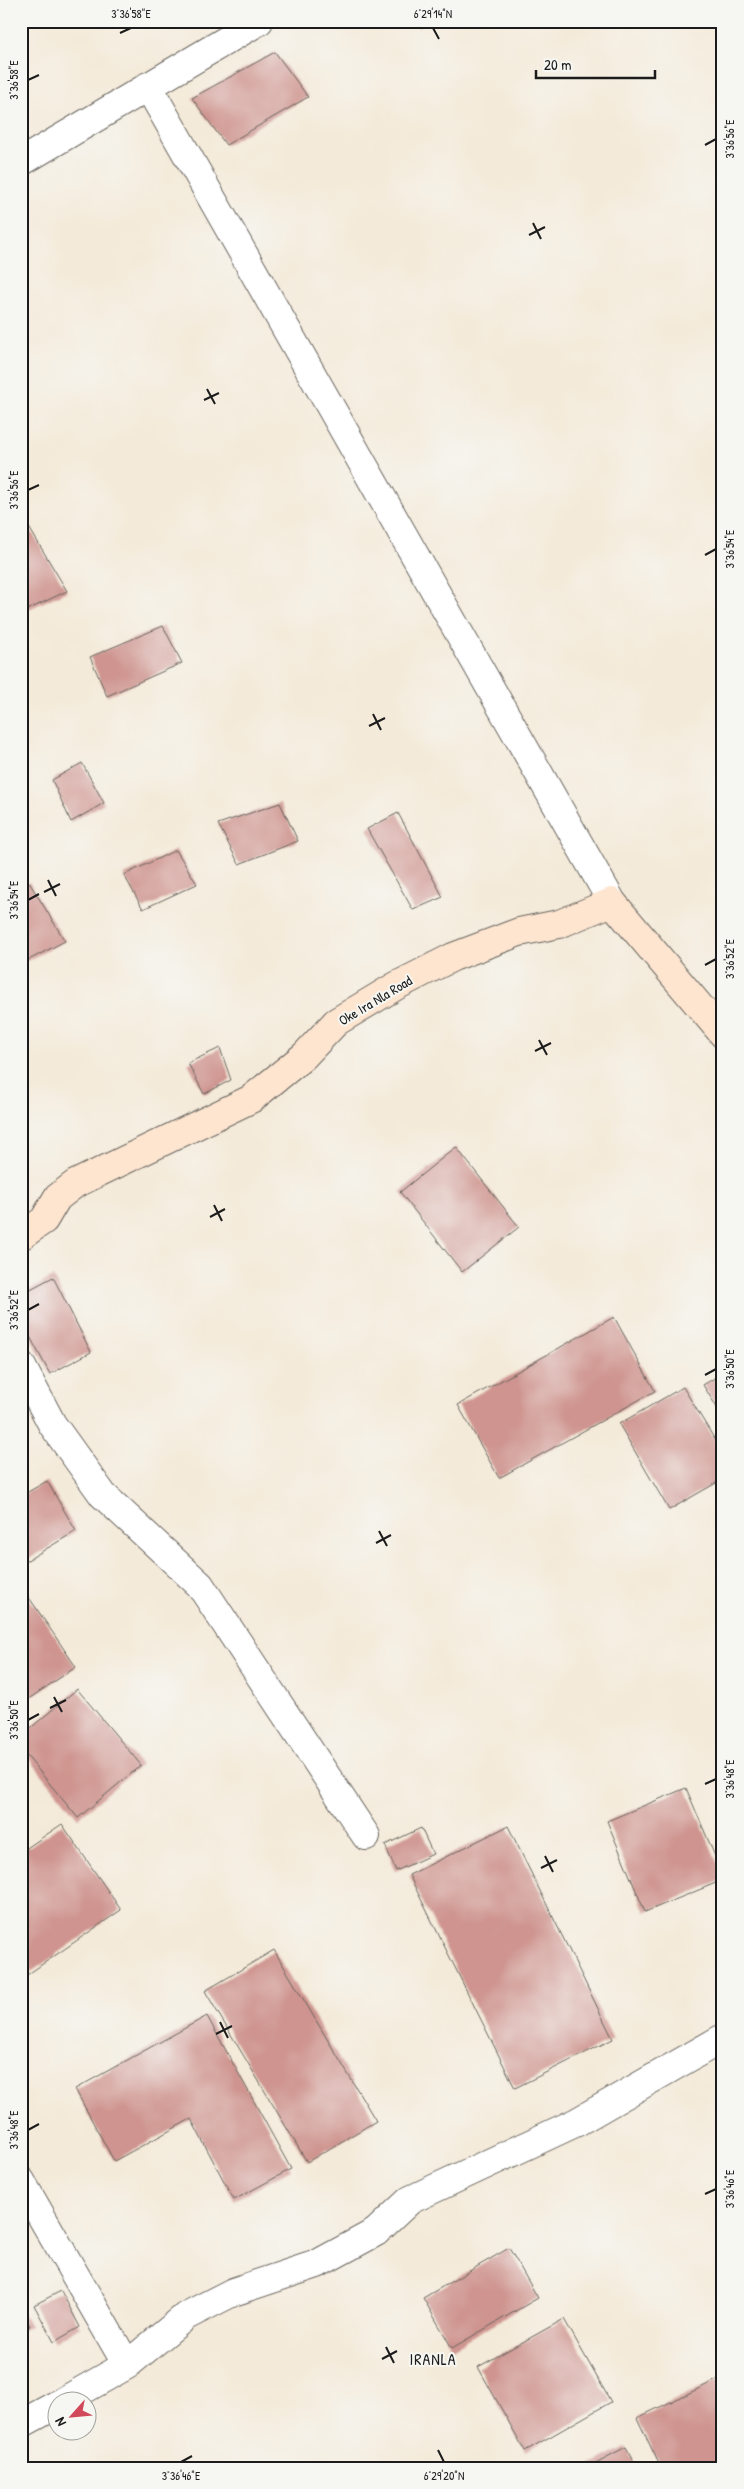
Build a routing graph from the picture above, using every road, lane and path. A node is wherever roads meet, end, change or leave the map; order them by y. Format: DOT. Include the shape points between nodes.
graph roads {
  1 [pos="259,21"];
  2 [pos="148,86"];
  3 [pos="21,162"];
  4 [pos="612,902"];
  5 [pos="723,1034"];
  6 [pos="21,1236"];
  7 [pos="21,1365"];
  8 [pos="366,1836"];
  9 [pos="723,2038"];
  10 [pos="21,2181"];
  11 [pos="127,2365"];
  12 [pos="80,2392"];
  13 [pos="48,2409"];
  14 [pos="21,2424"];
  1 -- 2 [label="street"];
  2 -- 3 [label="street"];
  2 -- 4 [label="street"];
  4 -- 5 [label="street"];
  4 -- 6 [label="street, Oke Ira Nla Road" via="559,924 519,932 461,954 396,986 336,1022 304,1056 251,1099 76,1184 57,1198 44,1220"];
  7 -- 8 [label="street" via="52,1424 103,1495 200,1585"];
  9 -- 11 [label="street" via="577,2122 410,2200 376,2232 317,2264 233,2292 186,2316"];
  10 -- 11 [label="street"];
  11 -- 12 [label="street"];
  13 -- 14 [label="street"];
}
